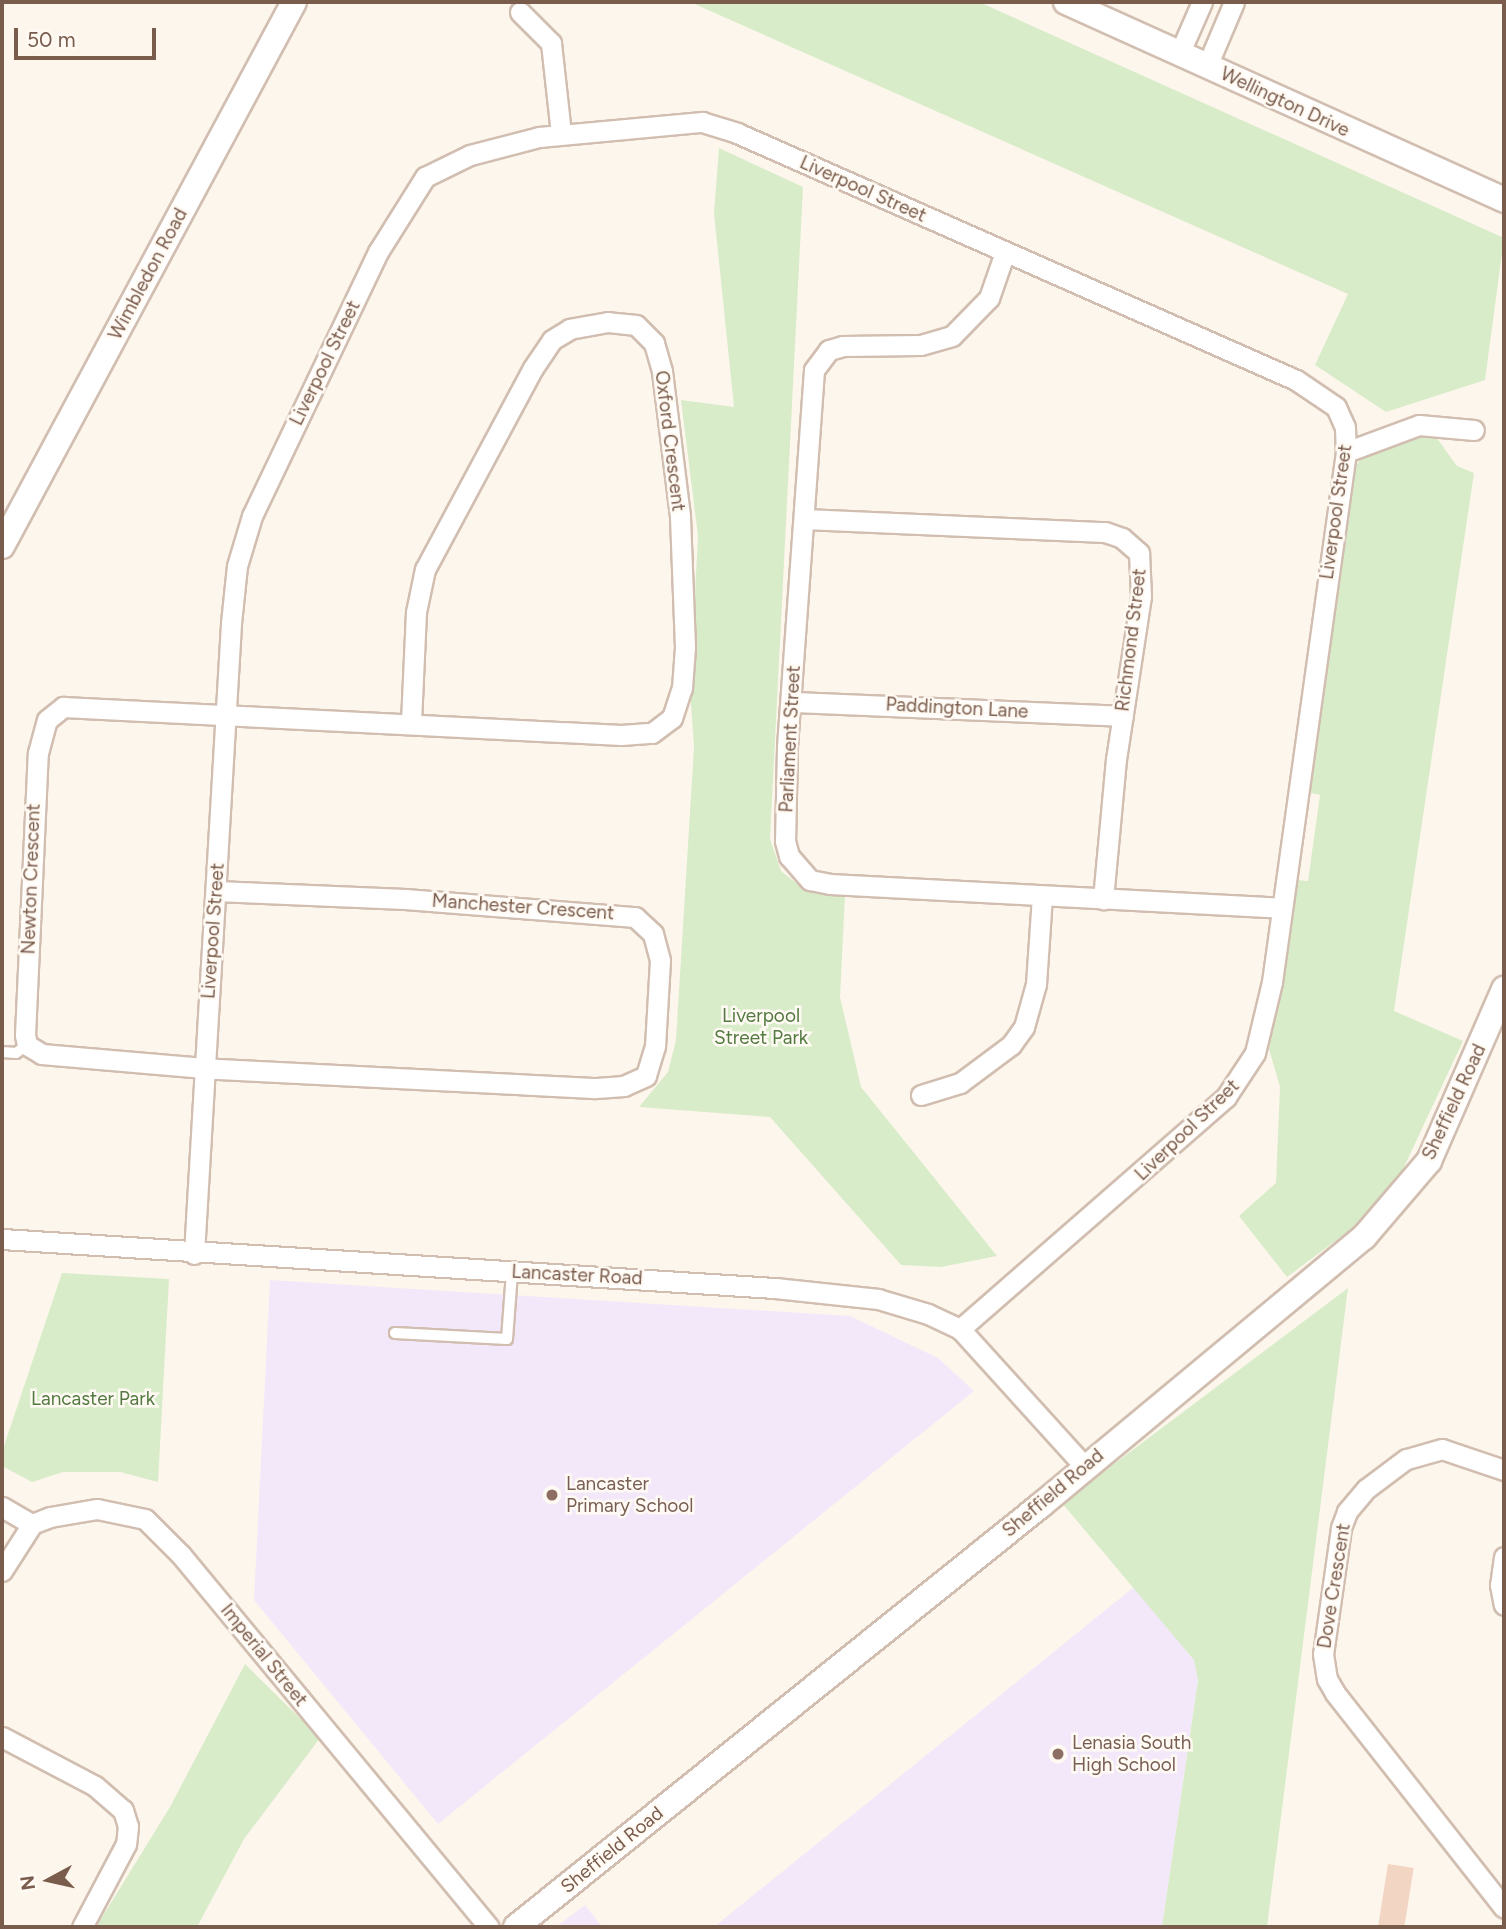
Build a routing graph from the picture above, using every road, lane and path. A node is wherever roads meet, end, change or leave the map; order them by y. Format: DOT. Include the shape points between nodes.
graph roads {
  1 [pos="294,2"];
  2 [pos="1066,2"];
  3 [pos="1202,2"];
  4 [pos="1234,2"];
  5 [pos="520,12"];
  6 [pos="1180,52"];
  7 [pos="1207,66"];
  8 [pos="561,134"];
  9 [pos="1504,200"];
  10 [pos="1005,252"];
  11 [pos="1474,430"];
  12 [pos="1346,452"];
  13 [pos="804,519"];
  14 [pos="2,546"];
  15 [pos="792,702"];
  16 [pos="226,715"];
  17 [pos="1123,716"];
  18 [pos="411,722"];
  19 [pos="216,891"];
  20 [pos="1042,896"];
  21 [pos="1103,899"];
  22 [pos="1281,908"];
  23 [pos="1504,989"];
  24 [pos="27,1045"];
  25 [pos="2,1052"];
  26 [pos="204,1068"];
  27 [pos="921,1095"];
  28 [pos="2,1239"];
  29 [pos="194,1254"];
  30 [pos="512,1272"];
  31 [pos="960,1329"];
  32 [pos="395,1332"];
  33 [pos="1085,1467"];
  34 [pos="1504,1471"];
  35 [pos="2,1507"];
  36 [pos="32,1524"];
  37 [pos="1504,1557"];
  38 [pos="2,1571"];
  39 [pos="1504,1605"];
  40 [pos="2,1737"];
  41 [pos="1504,1908"];
  42 [pos="82,1927"];
  43 [pos="489,1927"];
  44 [pos="516,1927"];
  1 -- 14 [label="street, Wimbledon Road"];
  2 -- 6 [label="street, Wellington Drive"];
  3 -- 6 [label="street"];
  4 -- 7 [label="street"];
  5 -- 8 [label="street" via="551,43"];
  6 -- 7 [label="street, Wellington Drive"];
  7 -- 9 [label="street, Wellington Drive"];
  8 -- 10 [label="street, Liverpool Street" via="687,121 718,126"];
  8 -- 16 [label="street, Liverpool Street" via="444,164 425,177 402,209 242,541"];
  10 -- 12 [label="street, Liverpool Street" via="1309,387 1342,417"];
  10 -- 13 [label="street, Parliament Street" via="989,298 952,336 920,345 843,346 820,358 811,384"];
  11 -- 12 [label="street" via="1419,425"];
  12 -- 22 [label="street, Liverpool Street"];
  13 -- 15 [label="street, Parliament Street"];
  13 -- 17 [label="street, Richmond Street" via="1105,532 1122,538 1139,553 1143,571"];
  15 -- 17 [label="street, Paddington Lane"];
  15 -- 20 [label="street, Parliament Street" via="785,841 798,871 830,884"];
  16 -- 18 [label="street, Oxford Crescent"];
  16 -- 19 [label="street, Liverpool Street"];
  16 -- 24 [label="street, Newton Crescent" via="76,704 54,711 47,720 38,753 32,841"];
  17 -- 21 [label="street, Richmond Street"];
  18 -- 18 [label="street, Oxford Crescent" via="416,612 425,569 527,379 559,334 608,322 636,325 654,343 662,371 680,516 685,647 682,688 672,718 652,733 629,735"];
  19 -- 26 [label="street, Liverpool Street"];
  19 -- 26 [label="street, Manchester Crescent" via="635,917 653,934 660,960 655,1046 646,1076 611,1088"];
  20 -- 21 [label="street, Parliament Street"];
  20 -- 27 [label="street" via="1036,984 1024,1027 1011,1045 960,1083"];
  21 -- 22 [label="street, Parliament Street"];
  22 -- 31 [label="street, Liverpool Street" via="1265,1018 1255,1053 1241,1079 1122,1191"];
  23 -- 33 [label="street, Sheffield Road" via="1465,1085 1413,1185 1364,1237"];
  24 -- 25 [label="lane" via="16,1053"];
  24 -- 26 [label="street" via="42,1055"];
  26 -- 29 [label="street, Liverpool Street"];
  28 -- 29 [label="street, Lancaster Road"];
  29 -- 30 [label="street, Lancaster Road"];
  30 -- 31 [label="street, Lancaster Road" via="853,1295 906,1306"];
  30 -- 32 [label="lane" via="507,1339"];
  31 -- 33 [label="street, Lancaster Road"];
  33 -- 44 [label="street, Sheffield Road"];
  34 -- 41 [label="street, Dove Crescent" via="1442,1449 1406,1459 1366,1489 1346,1512 1341,1528 1323,1654 1327,1679 1335,1693"];
  35 -- 36 [label="street"];
  36 -- 38 [label="street"];
  36 -- 43 [label="street, Imperial Street" via="71,1512 114,1510 145,1519 161,1532"];
  37 -- 39 [label="street" via="1500,1585"];
  40 -- 42 [label="street" via="95,1786 123,1810 128,1826 126,1844"];
}
